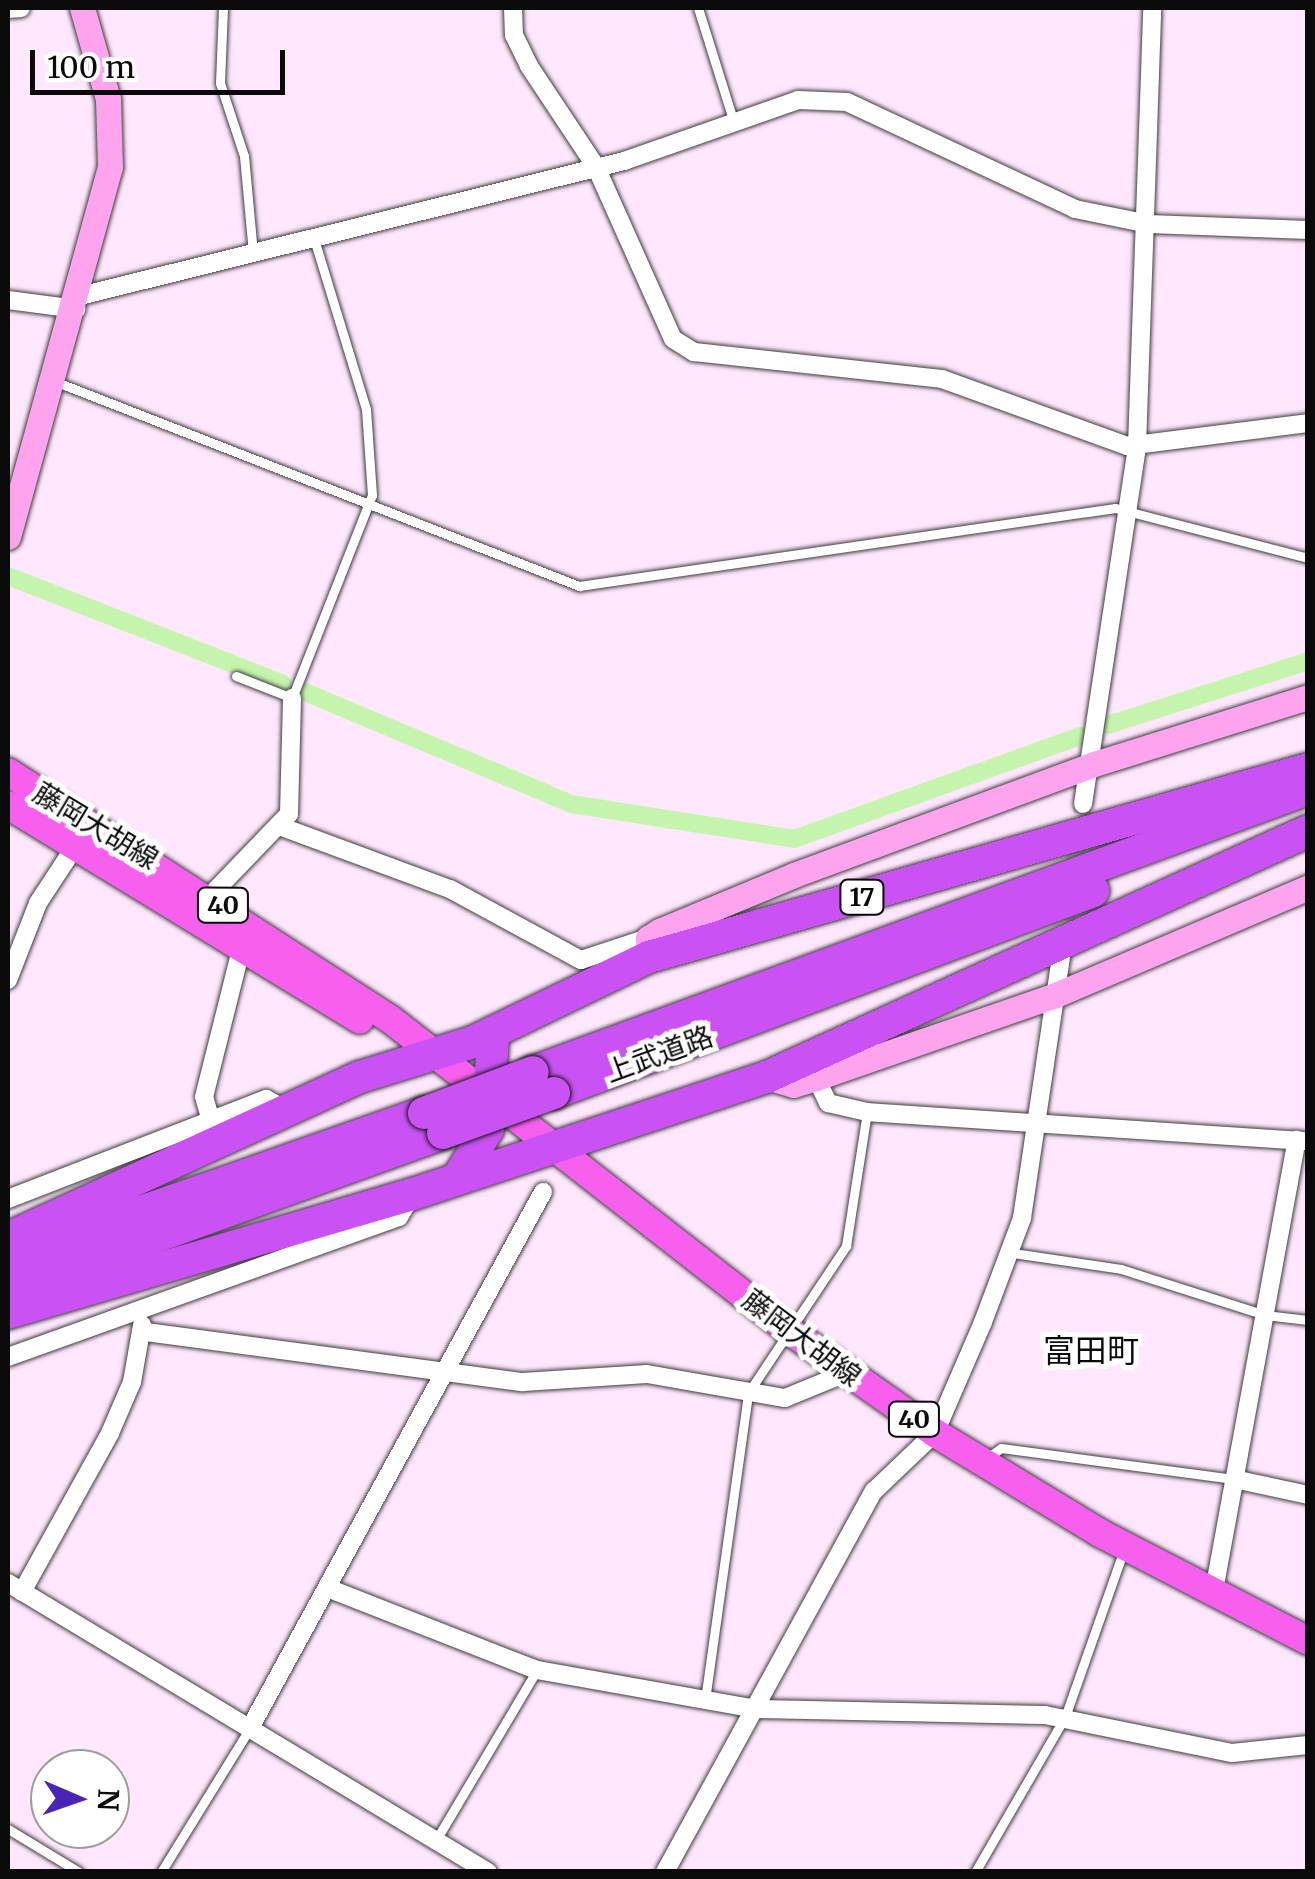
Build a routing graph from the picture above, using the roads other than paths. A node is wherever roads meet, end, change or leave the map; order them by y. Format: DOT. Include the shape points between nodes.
graph roads {
  1 [pos="21,8"];
  2 [pos="82,8"];
  3 [pos="223,8"];
  4 [pos="513,8"];
  5 [pos="698,8"];
  6 [pos="1152,8"];
  7 [pos="8,9"];
  8 [pos="734,122"];
  9 [pos="596,167"];
  10 [pos="1149,224"];
  11 [pos="1308,230"];
  12 [pos="314,239"];
  13 [pos="254,256"];
  14 [pos="8,300"];
  15 [pos="78,303"];
  16 [pos="54,381"];
  17 [pos="1308,423"];
  18 [pos="1137,446"];
  19 [pos="368,507"];
  20 [pos="1126,507"];
  21 [pos="8,537"];
  22 [pos="1308,558"];
  23 [pos="236,676"];
  24 [pos="1308,697"];
  25 [pos="292,698"];
  26 [pos="1090,766"];
  27 [pos="1308,769"];
  28 [pos="8,772"];
  29 [pos="1308,789"];
  30 [pos="8,804"];
  31 [pos="1083,804"];
  32 [pos="1308,811"];
  33 [pos="282,827"];
  34 [pos="1308,832"];
  35 [pos="76,846"];
  36 [pos="1308,887"];
  37 [pos="210,896"];
  38 [pos="242,946"];
  39 [pos="648,947"];
  40 [pos="1062,950"];
  41 [pos="8,980"];
  42 [pos="1053,996"];
  43 [pos="492,1032"];
  44 [pos="428,1054"];
  45 [pos="767,1077"];
  46 [pos="816,1078"];
  47 [pos="543,1082"];
  48 [pos="494,1101"];
  49 [pos="288,1112"];
  50 [pos="867,1112"];
  51 [pos="211,1121"];
  52 [pos="1036,1122"];
  53 [pos="433,1123"];
  54 [pos="1302,1140"];
  55 [pos="554,1146"];
  56 [pos="460,1176"];
  57 [pos="44,1184"];
  58 [pos="542,1192"];
  59 [pos="413,1194"];
  60 [pos="8,1199"];
  61 [pos="51,1204"];
  62 [pos="8,1238"];
  63 [pos="1013,1253"];
  64 [pos="8,1259"];
  65 [pos="8,1290"];
  66 [pos="86,1302"];
  67 [pos="8,1313"];
  68 [pos="1264,1315"];
  69 [pos="1308,1320"];
  70 [pos="141,1324"];
  71 [pos="94,1328"];
  72 [pos="787,1329"];
  73 [pos="8,1356"];
  74 [pos="442,1369"];
  75 [pos="846,1373"];
  76 [pos="748,1393"];
  77 [pos="936,1433"];
  78 [pos="983,1462"];
  79 [pos="1234,1479"];
  80 [pos="1308,1494"];
  81 [pos="1125,1547"];
  82 [pos="15,1588"];
  83 [pos="330,1589"];
  84 [pos="1214,1596"];
  85 [pos="1308,1641"];
  86 [pos="537,1670"];
  87 [pos="705,1700"];
  88 [pos="757,1709"];
  89 [pos="1065,1717"];
  90 [pos="250,1728"];
  91 [pos="1308,1745"];
  92 [pos="8,1828"];
  93 [pos="436,1840"];
  94 [pos="79,1872"];
  95 [pos="162,1872"];
  96 [pos="488,1872"];
  97 [pos="665,1872"];
  98 [pos="975,1872"];
  1 -- 7 [label="street"];
  2 -- 15 [label="street" via="112,142"];
  3 -- 13 [label="lane" via="220,83 244,156"];
  4 -- 9 [label="street" via="514,36 529,66"];
  5 -- 8 [label="lane"];
  6 -- 10 [label="street"];
  8 -- 9 [label="street"];
  8 -- 10 [label="street" via="798,100 848,102 1075,209"];
  9 -- 12 [label="street"];
  9 -- 18 [label="street" via="673,339 694,352 942,379"];
  10 -- 11 [label="street"];
  10 -- 18 [label="street"];
  12 -- 13 [label="street"];
  12 -- 19 [label="lane" via="372,441"];
  13 -- 15 [label="street"];
  14 -- 15 [label="street"];
  15 -- 16 [label="street"];
  16 -- 19 [label="lane"];
  16 -- 21 [label="street"];
  17 -- 18 [label="street"];
  18 -- 20 [label="street"];
  19 -- 20 [label="lane" via="560,582 595,586"];
  19 -- 25 [label="lane"];
  20 -- 22 [label="lane"];
  20 -- 26 [label="street"];
  23 -- 25 [label="lane"];
  24 -- 26 [label="street"];
  25 -- 33 [label="street" via="294,792"];
  26 -- 31 [label="street"];
  26 -- 39 [label="street" via="794,874"];
  27 -- 39 [label="highway, 17"];
  28 -- 37 [label="main road, 藤岡大胡線 / 40"];
  29 -- 47 [label="highway, 上武道路 / 17"];
  30 -- 35 [label="main road, 藤岡大胡線 / 40"];
  32 -- 47 [label="highway, 上武道路 / 17"];
  33 -- 37 [label="street"];
  33 -- 39 [label="street" via="450,890 581,960"];
  34 -- 45 [label="highway"];
  35 -- 38 [label="main road, 藤岡大胡線 / 40"];
  35 -- 41 [label="street" via="38,903"];
  36 -- 42 [label="street"];
  37 -- 44 [label="main road, 藤岡大胡線 / 40"];
  38 -- 44 [label="main road, 藤岡大胡線 / 40"];
  38 -- 51 [label="street" via="204,1097"];
  39 -- 43 [label="highway, 17"];
  40 -- 42 [label="street"];
  42 -- 46 [label="street"];
  42 -- 52 [label="street"];
  43 -- 44 [label="highway, 17"];
  43 -- 48 [label="highway" via="486,1068"];
  44 -- 48 [label="main road, 藤岡大胡線 / 40"];
  44 -- 49 [label="highway, 17"];
  45 -- 46 [label="street" via="793,1085"];
  45 -- 55 [label="highway"];
  46 -- 50 [label="street" via="828,1103"];
  47 -- 53 [label="highway, 上武道路 / 17, bridge"];
  48 -- 55 [label="main road, 藤岡大胡線 / 40"];
  48 -- 56 [label="highway" via="485,1138"];
  49 -- 51 [label="street" via="266,1098"];
  49 -- 62 [label="highway, 17"];
  50 -- 52 [label="street"];
  50 -- 72 [label="lane" via="846,1246"];
  51 -- 57 [label="street"];
  52 -- 54 [label="street"];
  52 -- 63 [label="street"];
  53 -- 64 [label="highway, 上武道路 / 17"];
  53 -- 65 [label="highway, 上武道路 / 17"];
  54 -- 68 [label="street"];
  55 -- 56 [label="highway"];
  55 -- 72 [label="main road, 藤岡大胡線 / 40"];
  56 -- 59 [label="highway"];
  57 -- 60 [label="street"];
  57 -- 61 [label="street"];
  58 -- 74 [label="street"];
  59 -- 67 [label="highway"];
  59 -- 70 [label="street" via="399,1218"];
  63 -- 68 [label="lane" via="1121,1268"];
  63 -- 77 [label="street"];
  66 -- 71 [label="street"];
  68 -- 69 [label="lane"];
  68 -- 79 [label="street"];
  70 -- 71 [label="street"];
  70 -- 74 [label="street" via="258,1352"];
  70 -- 82 [label="street" via="110,1433"];
  71 -- 73 [label="street"];
  72 -- 75 [label="main road, 藤岡大胡線 / 40"];
  72 -- 76 [label="lane"];
  74 -- 76 [label="street" via="572,1383 647,1374"];
  74 -- 83 [label="street"];
  75 -- 76 [label="street" via="784,1398"];
  75 -- 77 [label="main road, 藤岡大胡線 / 40"];
  76 -- 87 [label="lane"];
  77 -- 78 [label="main road, 藤岡大胡線 / 40"];
  77 -- 88 [label="street" via="874,1491"];
  78 -- 79 [label="lane" via="1001,1448"];
  78 -- 81 [label="main road, 藤岡大胡線 / 40"];
  79 -- 80 [label="street"];
  79 -- 84 [label="street"];
  81 -- 84 [label="main road, 藤岡大胡線 / 40"];
  81 -- 89 [label="lane"];
  82 -- 90 [label="street"];
  83 -- 86 [label="street"];
  83 -- 90 [label="street"];
  84 -- 85 [label="main road, 藤岡大胡線 / 40"];
  86 -- 87 [label="street"];
  86 -- 93 [label="lane"];
  87 -- 88 [label="street"];
  88 -- 89 [label="street"];
  88 -- 97 [label="street"];
  89 -- 91 [label="street" via="1232,1753"];
  89 -- 98 [label="lane"];
  90 -- 93 [label="street"];
  90 -- 95 [label="lane"];
  92 -- 94 [label="lane"];
  93 -- 96 [label="street"];
}
